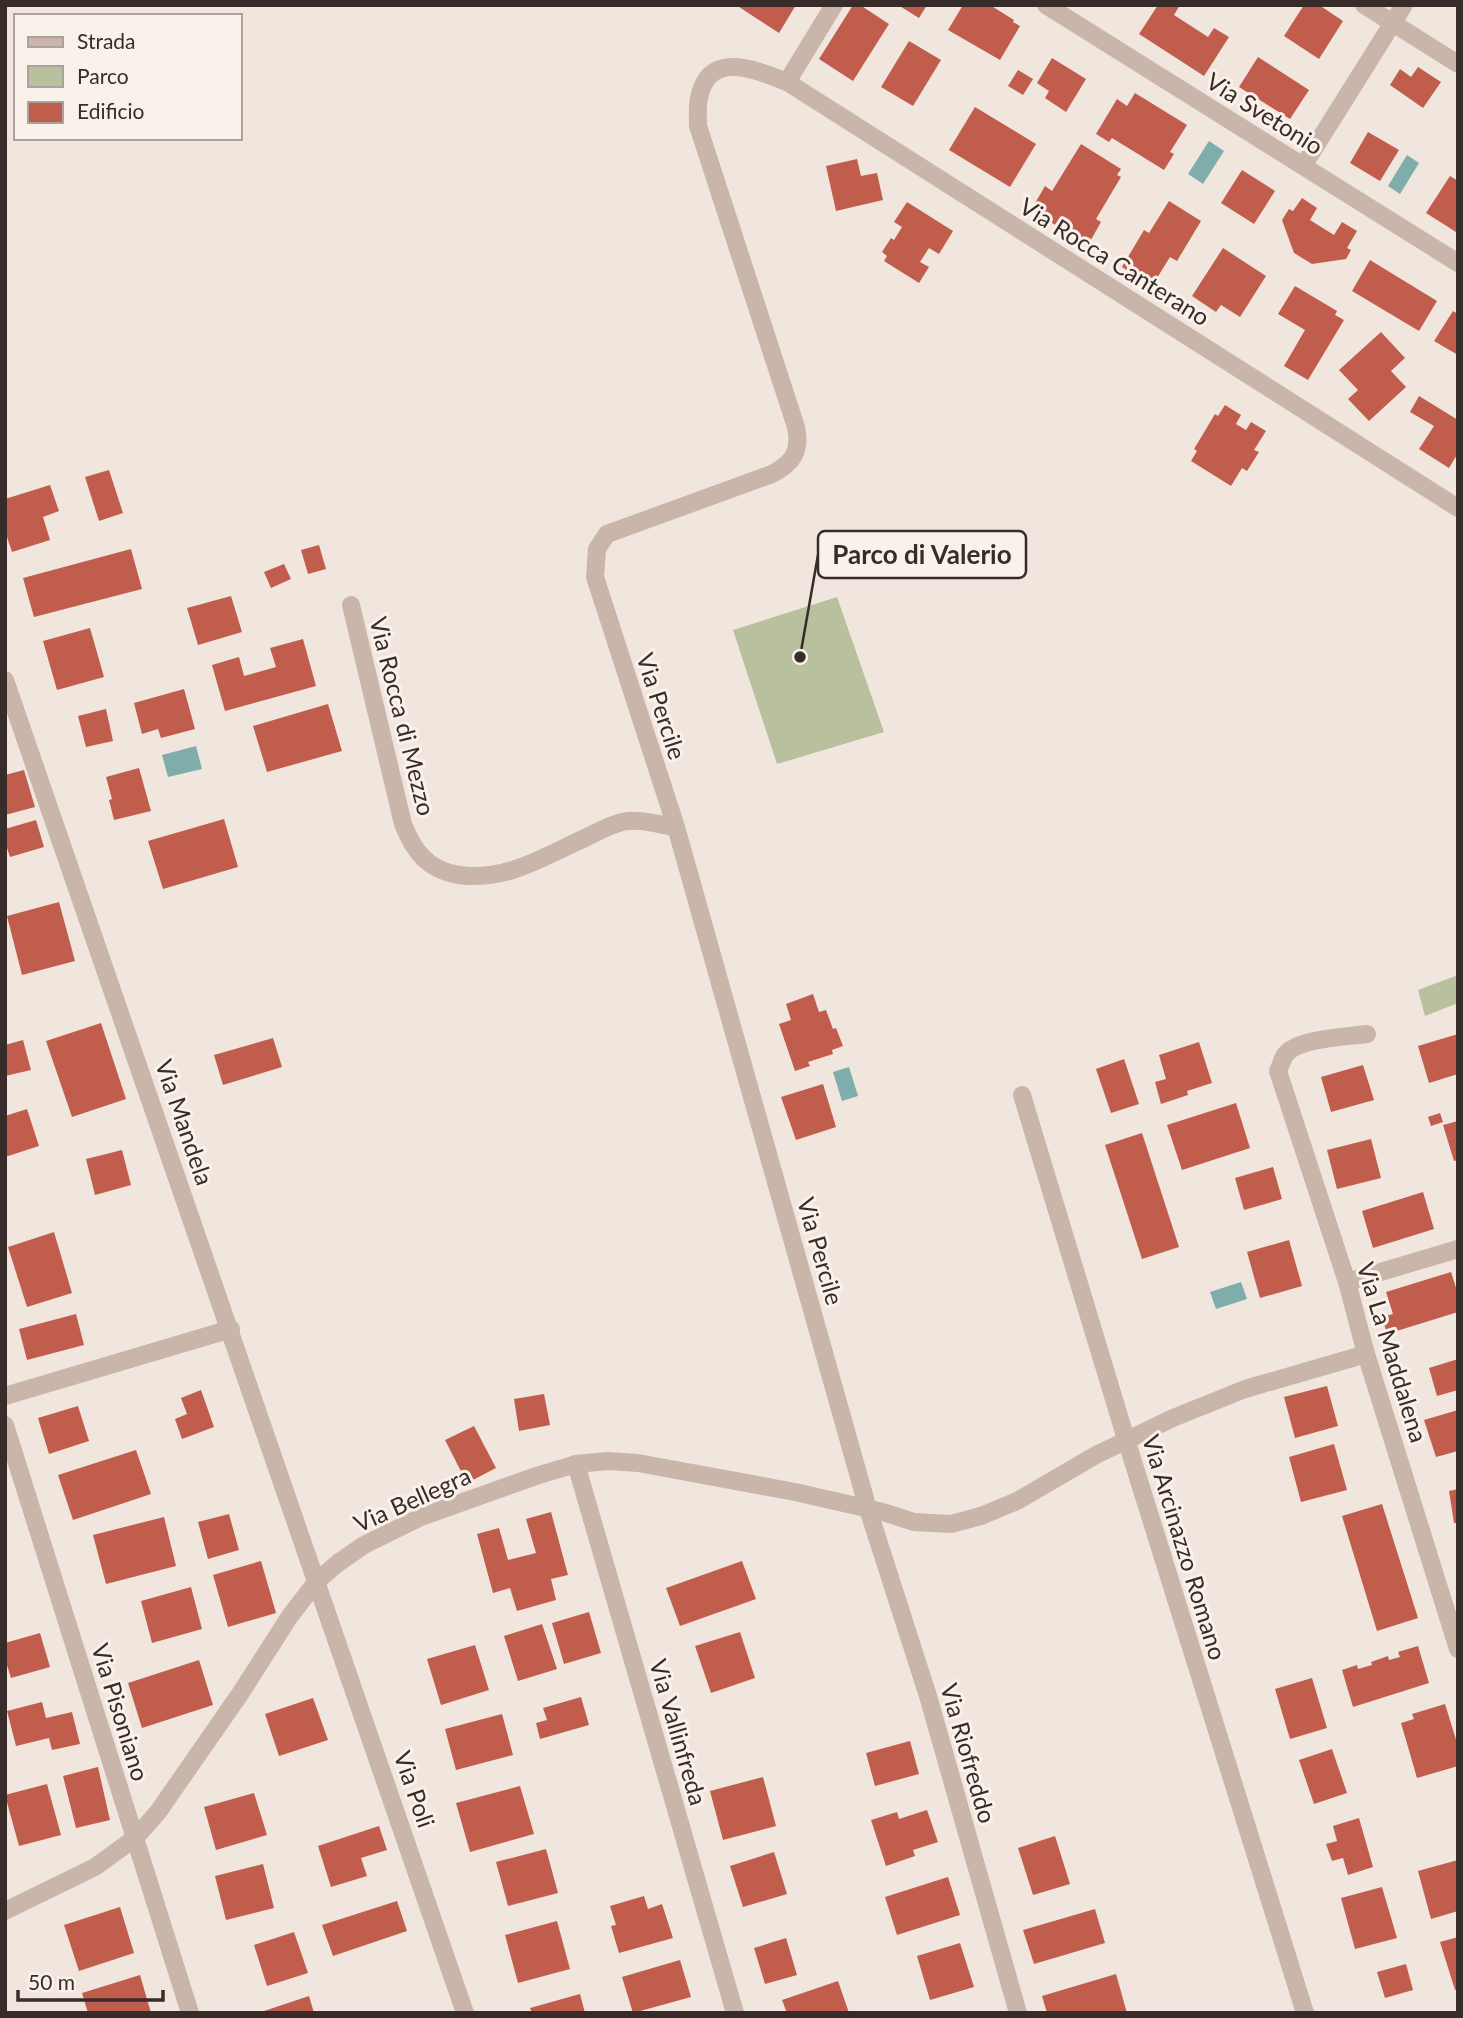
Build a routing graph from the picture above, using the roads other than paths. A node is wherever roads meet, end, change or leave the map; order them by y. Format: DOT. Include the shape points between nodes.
graph roads {
  1 [pos="834,5"];
  2 [pos="1046,5"];
  3 [pos="1364,5"];
  4 [pos="1404,5"];
  5 [pos="1393,23"];
  6 [pos="1458,64"];
  7 [pos="741,65"];
  8 [pos="787,82"];
  9 [pos="1303,166"];
  10 [pos="1458,263"];
  11 [pos="1458,508"];
  12 [pos="351,604"];
  13 [pos="5,680"];
  14 [pos="676,827"];
  15 [pos="1367,1034"];
  16 [pos="1022,1095"];
  17 [pos="1458,1249"];
  18 [pos="1347,1282"];
  19 [pos="231,1329"];
  20 [pos="1366,1353"];
  21 [pos="5,1396"];
  22 [pos="5,1425"];
  23 [pos="1126,1439"];
  24 [pos="576,1464"];
  25 [pos="868,1508"];
  26 [pos="317,1581"];
  27 [pos="1458,1648"];
  28 [pos="135,1839"];
  29 [pos="5,1911"];
  30 [pos="190,2013"];
  31 [pos="466,2013"];
  32 [pos="734,2013"];
  33 [pos="1018,2013"];
  34 [pos="1305,2013"];
  1 -- 8 [label="street"];
  2 -- 9 [label="street, Via Svetonio"];
  3 -- 5 [label="street"];
  4 -- 5 [label="street"];
  5 -- 6 [label="street"];
  5 -- 9 [label="street"];
  7 -- 8 [label="street, Via Rocca Canterano"];
  7 -- 14 [label="street, Via Percile" via="719,69 705,83 698,126 796,427 798,449 789,464 772,474 607,534 597,549 594,567"];
  8 -- 11 [label="street, Via Rocca Canterano"];
  9 -- 10 [label="street, Via Svetonio"];
  12 -- 14 [label="street, Via Rocca di Mezzo" via="403,824 414,849 432,866 469,876 497,874 617,824 640,821"];
  13 -- 19 [label="street, Via Mandela"];
  14 -- 25 [label="street, Via Percile"];
  15 -- 18 [label="street, Via La Maddalena" via="1296,1046 1285,1055 1278,1071"];
  16 -- 23 [label="street, Via Arcinazzo Romano"];
  17 -- 18 [label="street"];
  18 -- 20 [label="street, Via La Maddalena"];
  19 -- 21 [label="street"];
  19 -- 26 [label="street, Via Mandela"];
  20 -- 23 [label="street, Via Bellegra" via="1245,1390"];
  20 -- 27 [label="street, Via La Maddalena"];
  22 -- 28 [label="street, Via Pisoniano"];
  23 -- 25 [label="street, Via Bellegra" via="1028,1496 964,1521 923,1523"];
  23 -- 34 [label="street, Via Arcinazzo Romano"];
  24 -- 25 [label="street, Via Bellegra" via="638,1463"];
  24 -- 26 [label="street, Via Bellegra" via="410,1522 363,1545"];
  24 -- 32 [label="street, Via Vallinfreda"];
  25 -- 33 [label="street, Via Riofreddo" via="928,1696"];
  26 -- 28 [label="street, Via Bellegra"];
  26 -- 31 [label="street, Via Poli"];
  28 -- 29 [label="street, Via Bellegra" via="95,1867"];
  28 -- 30 [label="street, Via Pisoniano"];
}
